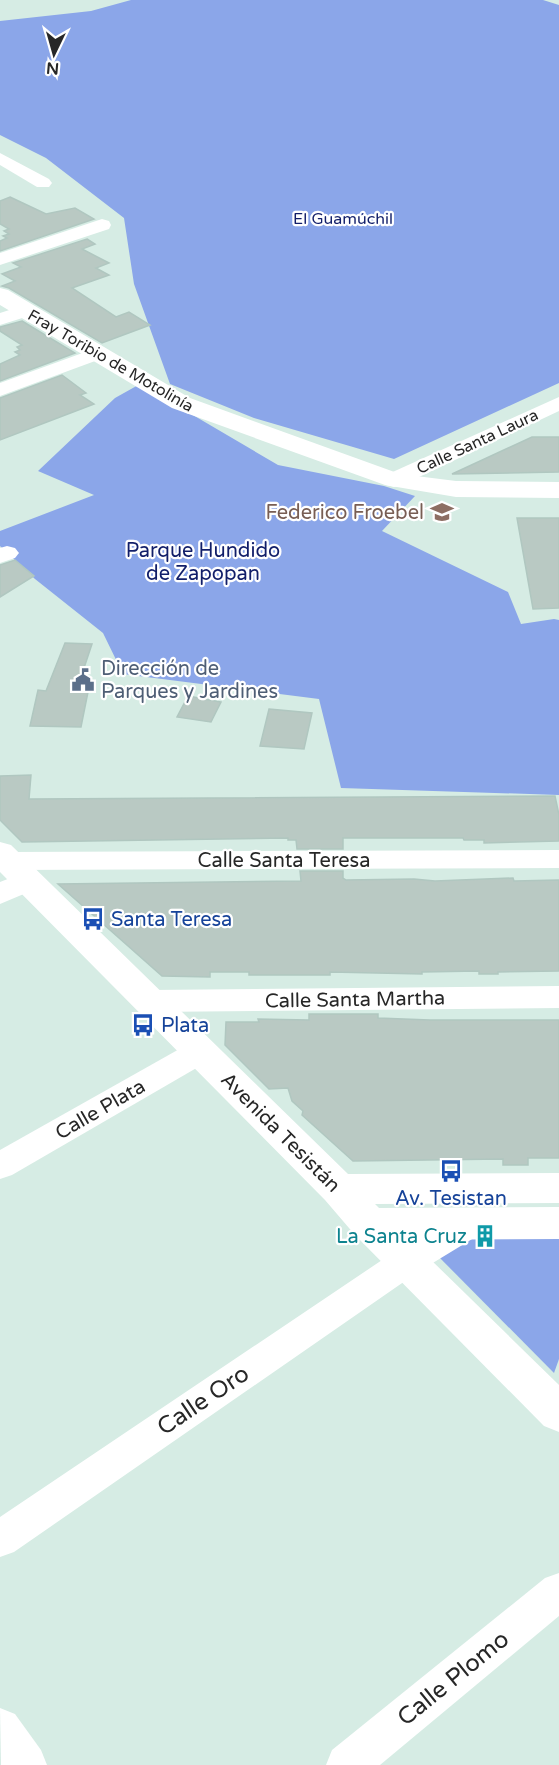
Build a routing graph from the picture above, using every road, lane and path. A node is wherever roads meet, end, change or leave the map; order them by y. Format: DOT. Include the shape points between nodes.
graph roads {
  1 [pos="0,158"];
  2 [pos="43,183"];
  3 [pos="102,225"];
  4 [pos="0,259"];
  5 [pos="0,296"];
  6 [pos="25,310"];
  7 [pos="0,320"];
  8 [pos="99,353"];
  9 [pos="0,390"];
  10 [pos="559,403"];
  11 [pos="394,480"];
  12 [pos="559,490"];
  13 [pos="559,859"];
  14 [pos="9,872"];
  15 [pos="559,997"];
  16 [pos="150,1001"];
  17 [pos="201,1051"];
  18 [pos="0,1166"];
  19 [pos="559,1188"];
  20 [pos="339,1189"];
  21 [pos="470,1223"];
  22 [pos="559,1223"];
  23 [pos="369,1224"];
  24 [pos="406,1262"];
  25 [pos="559,1413"];
  26 [pos="0,1539"];
  27 [pos="559,1591"];
  28 [pos="0,1728"];
  29 [pos="26,1765"];
  30 [pos="347,1765"];
  1 -- 2 [label="street"];
  3 -- 4 [label="street"];
  5 -- 6 [label="street, Fray Toribio de Motolinía"];
  6 -- 7 [label="street"];
  6 -- 8 [label="street, Fray Toribio de Motolinía"];
  8 -- 9 [label="street"];
  8 -- 11 [label="street, Fray Toribio de Motolinía" via="181,403"];
  10 -- 11 [label="street, Calle Santa Laura"];
  11 -- 12 [label="street, Fray Toribio de Motolinía" via="454,490"];
  13 -- 14 [label="street, Calle Santa Teresa"];
  14 -- 16 [label="street, Avenida Tesistán"];
  15 -- 16 [label="street, Calle Santa Martha"];
  16 -- 17 [label="street, Avenida Tesistán"];
  17 -- 18 [label="street, Calle Plata"];
  17 -- 20 [label="street, Avenida Tesistán"];
  19 -- 20 [label="street"];
  20 -- 23 [label="street, Avenida Tesistán"];
  21 -- 22 [label="street"];
  21 -- 23 [label="street"];
  21 -- 24 [label="street, Calle Oro"];
  23 -- 24 [label="street, Avenida Tesistán"];
  24 -- 25 [label="street, Avenida Tesistán"];
  24 -- 26 [label="street, Calle Oro"];
  27 -- 30 [label="street, Calle Plomo"];
  28 -- 29 [label="street"];
}
